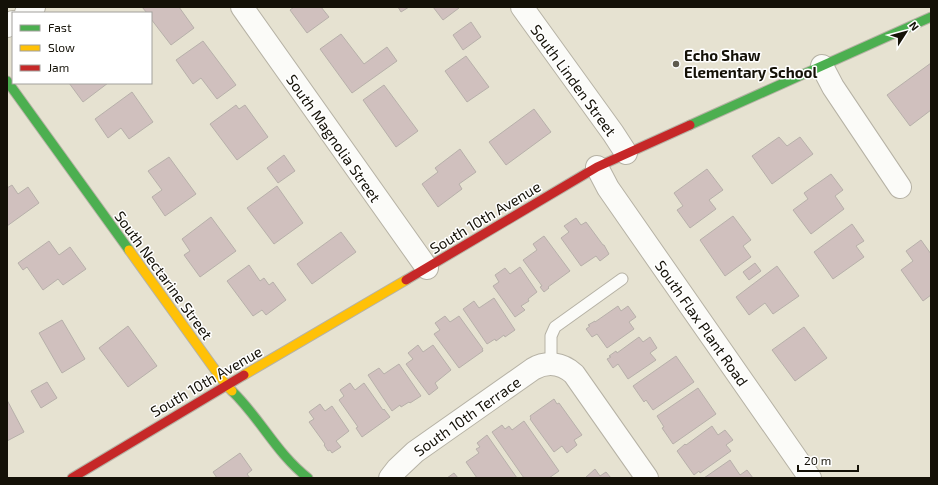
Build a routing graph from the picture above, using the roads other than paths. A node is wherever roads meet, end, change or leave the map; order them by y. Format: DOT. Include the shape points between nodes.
graph roads {
  1 [pos="242,7"];
  2 [pos="522,7"];
  3 [pos="931,17"];
  4 [pos="822,66"];
  5 [pos="7,81"];
  6 [pos="626,153"];
  7 [pos="597,167"];
  8 [pos="900,186"];
  9 [pos="427,268"];
  10 [pos="622,280"];
  11 [pos="551,364"];
  12 [pos="226,385"];
  13 [pos="72,478"];
  14 [pos="308,478"];
  15 [pos="390,478"];
  16 [pos="647,478"];
  17 [pos="810,478"];
  1 -- 9 [label="street, South Magnolia Street"];
  2 -- 6 [label="street, South Linden Street"];
  3 -- 4 [label="main road, South 10th Avenue"];
  4 -- 6 [label="main road, South 10th Avenue"];
  4 -- 8 [label="street" via="833,87"];
  5 -- 12 [label="main road, South Nectarine Street"];
  6 -- 7 [label="main road, South 10th Avenue"];
  7 -- 9 [label="main road, South 10th Avenue"];
  7 -- 17 [label="street, South Flax Plant Road" via="608,188"];
  9 -- 12 [label="main road, South 10th Avenue"];
  10 -- 11 [label="lane" via="555,327 551,336"];
  11 -- 15 [label="street, South 10th Terrace" via="533,369 425,444"];
  11 -- 16 [label="street" via="564,366 574,374"];
  12 -- 13 [label="main road, South 10th Avenue"];
  12 -- 14 [label="main road, South Nectarine Street" via="245,404 279,452"];
}
